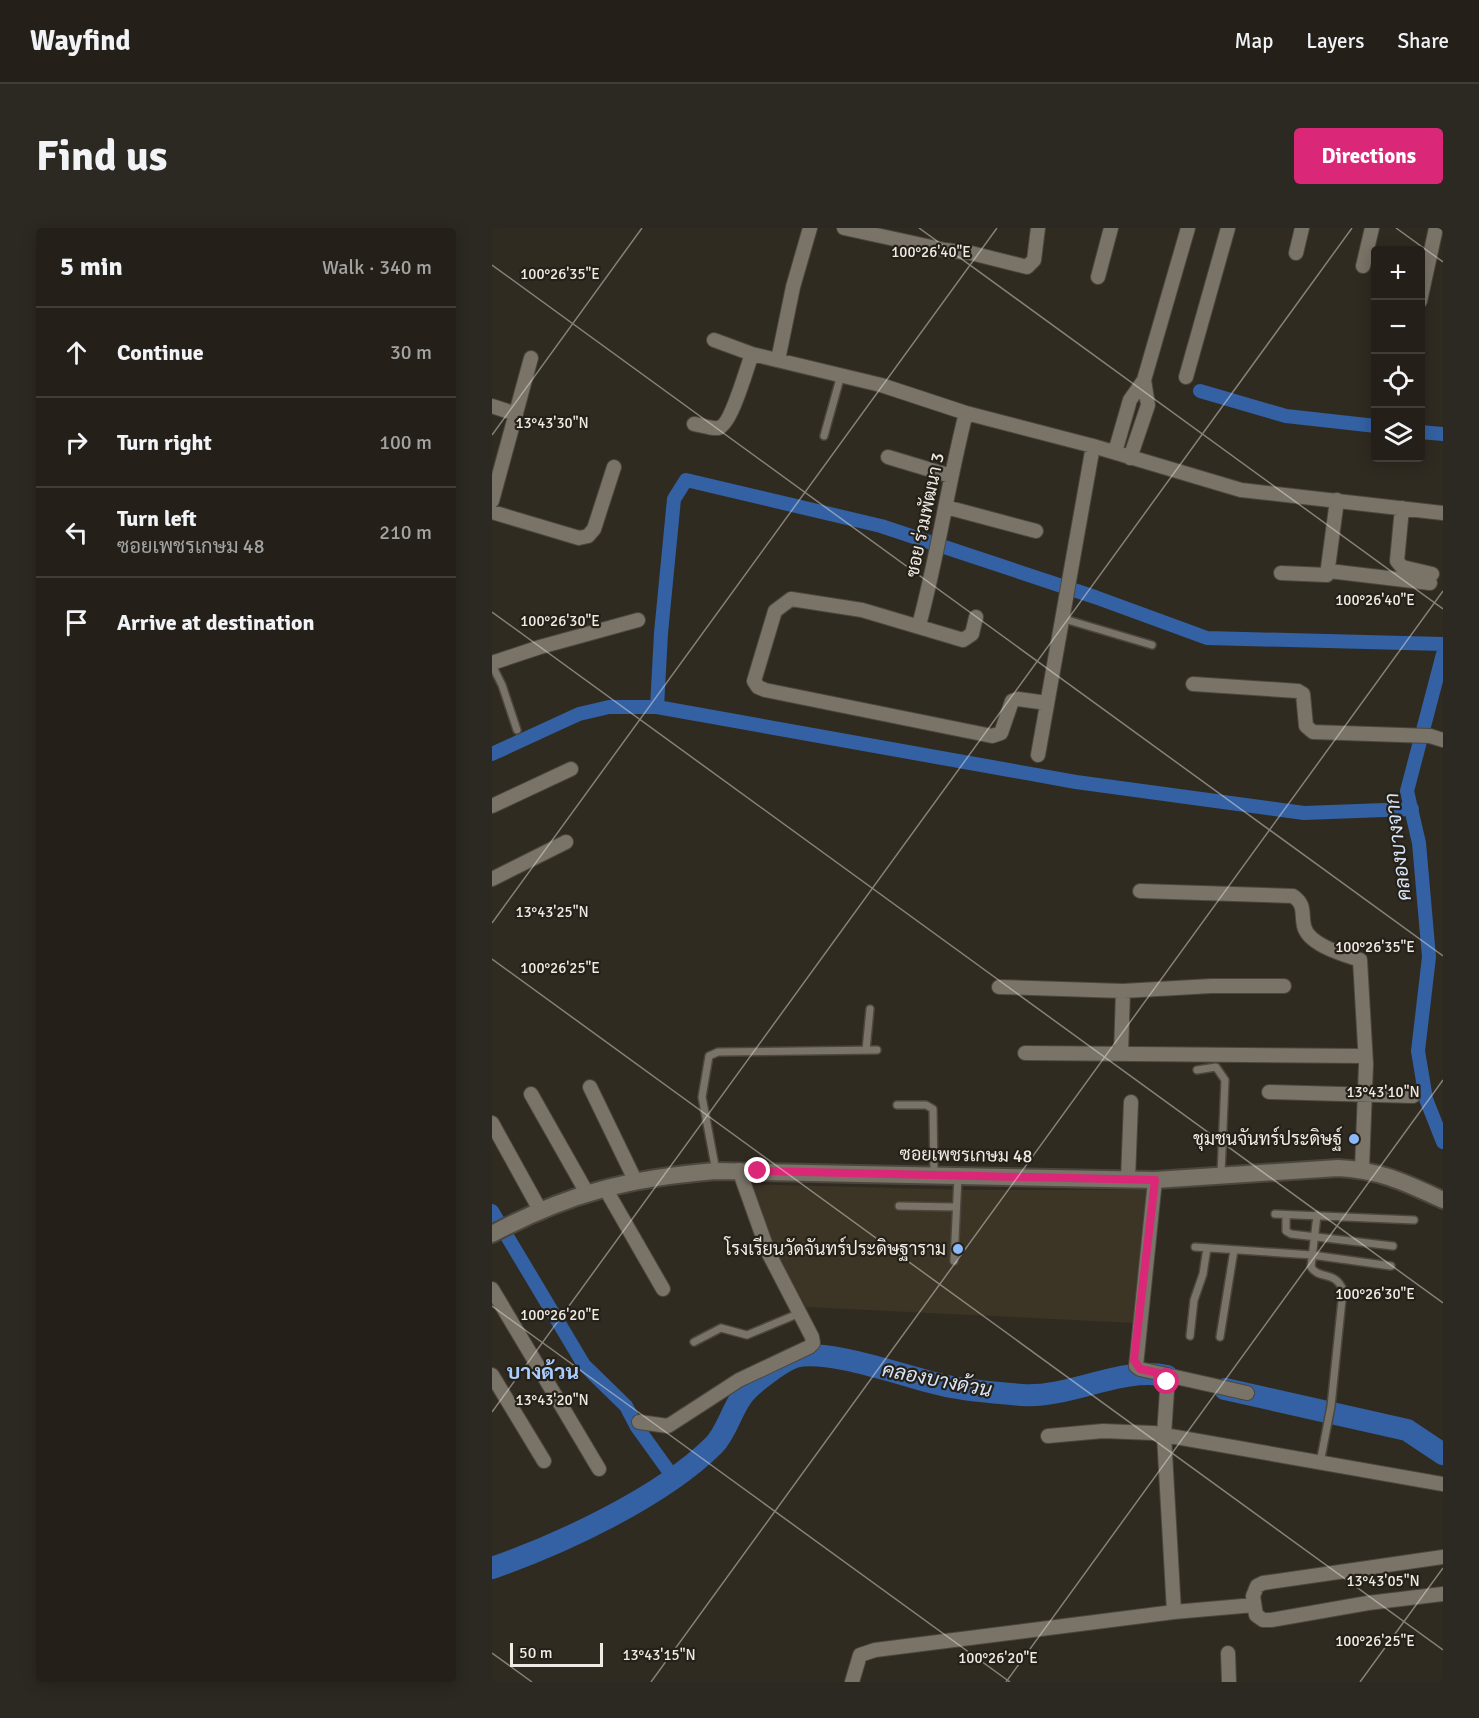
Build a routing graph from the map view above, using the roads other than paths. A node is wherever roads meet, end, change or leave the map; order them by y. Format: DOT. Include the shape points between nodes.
graph roads {
  1 [pos="810,228"];
  2 [pos="844,228"];
  3 [pos="1038,228"];
  4 [pos="1111,228"];
  5 [pos="1188,228"];
  6 [pos="1228,228"];
  7 [pos="1302,228"];
  8 [pos="1372,228"];
  9 [pos="1436,228"];
  10 [pos="1296,253"];
  11 [pos="1363,266"];
  12 [pos="1098,278"];
  13 [pos="1420,300"];
  14 [pos="714,340"];
  15 [pos="752,354"];
  16 [pos="531,358"];
  17 [pos="778,360"];
  18 [pos="841,375"];
  19 [pos="1186,377"];
  20 [pos="1144,380"];
  21 [pos="492,406"];
  22 [pos="966,413"];
  23 [pos="516,414"];
  24 [pos="694,424"];
  25 [pos="824,436"];
  26 [pos="1093,446"];
  27 [pos="1114,452"];
  28 [pos="888,457"];
  29 [pos="1131,458"];
  30 [pos="614,467"];
  31 [pos="951,476"];
  32 [pos="1337,500"];
  33 [pos="492,501"];
  34 [pos="945,507"];
  35 [pos="1402,508"];
  36 [pos="492,512"];
  37 [pos="1443,513"];
  38 [pos="1036,531"];
  39 [pos="1329,571"];
  40 [pos="1281,573"];
  41 [pos="976,617"];
  42 [pos="1061,618"];
  43 [pos="638,620"];
  44 [pos="919,625"];
  45 [pos="1152,645"];
  46 [pos="492,664"];
  47 [pos="1193,684"];
  48 [pos="1047,703"];
  49 [pos="516,730"];
  50 [pos="1437,738"];
  51 [pos="1038,755"];
  52 [pos="571,769"];
  53 [pos="492,806"];
  54 [pos="566,842"];
  55 [pos="492,879"];
  56 [pos="1140,891"];
  57 [pos="1284,986"];
  58 [pos="999,987"];
  59 [pos="1123,991"];
  60 [pos="870,1009"];
  61 [pos="866,1050"];
  62 [pos="877,1050"];
  63 [pos="1025,1053"];
  64 [pos="1121,1054"];
  65 [pos="1364,1056"];
  66 [pos="1197,1070"];
  67 [pos="590,1087"];
  68 [pos="1269,1092"];
  69 [pos="531,1094"];
  70 [pos="1365,1095"];
  71 [pos="1413,1096"];
  72 [pos="1131,1102"];
  73 [pos="897,1105"];
  74 [pos="492,1123"];
  75 [pos="1362,1169"];
  76 [pos="739,1170"];
  77 [pos="716,1171"];
  78 [pos="934,1174"];
  79 [pos="958,1174"];
  80 [pos="1221,1174"];
  81 [pos="1128,1179"];
  82 [pos="635,1180"];
  83 [pos="1155,1180"];
  84 [pos="605,1188"];
  85 [pos="587,1193"];
  86 [pos="1443,1200"];
  87 [pos="898,1206"];
  88 [pos="956,1207"];
  89 [pos="540,1210"];
  90 [pos="1275,1214"];
  91 [pos="1286,1215"];
  92 [pos="1317,1215"];
  93 [pos="1414,1220"];
  94 [pos="493,1234"];
  95 [pos="1315,1236"];
  96 [pos="1393,1246"];
  97 [pos="1195,1247"];
  98 [pos="1207,1248"];
  99 [pos="1234,1250"];
  100 [pos="1312,1254"];
  101 [pos="954,1261"];
  102 [pos="1391,1266"];
  103 [pos="492,1289"];
  104 [pos="663,1289"];
  105 [pos="800,1313"];
  106 [pos="1190,1336"];
  107 [pos="1220,1337"];
  108 [pos="694,1342"];
  109 [pos="492,1375"];
  110 [pos="1168,1384"];
  111 [pos="497,1393"];
  112 [pos="1247,1393"];
  113 [pos="639,1422"];
  114 [pos="1164,1435"];
  115 [pos="1048,1436"];
  116 [pos="544,1461"];
  117 [pos="1320,1463"];
  118 [pos="599,1469"];
  119 [pos="1443,1484"];
  120 [pos="1443,1557"];
  121 [pos="1443,1594"];
  122 [pos="1254,1605"];
  123 [pos="1174,1612"];
  124 [pos="1228,1653"];
  125 [pos="852,1682"];
  126 [pos="1229,1682"];
  1 -- 17 [label="street"];
  2 -- 3 [label="street" via="1027,267 1034,260"];
  4 -- 12 [label="street"];
  5 -- 20 [label="street"];
  6 -- 19 [label="street"];
  7 -- 10 [label="street"];
  8 -- 11 [label="street"];
  9 -- 13 [label="street"];
  14 -- 15 [label="street"];
  15 -- 17 [label="street"];
  15 -- 24 [label="street" via="724,426"];
  16 -- 23 [label="street"];
  17 -- 18 [label="street"];
  18 -- 22 [label="street"];
  18 -- 25 [label="lane"];
  20 -- 27 [label="street" via="1130,400"];
  20 -- 29 [label="street" via="1148,405"];
  21 -- 23 [label="street"];
  22 -- 26 [label="street"];
  22 -- 31 [label="street, ซอย ร่วมพัฒนา 3"];
  23 -- 33 [label="street"];
  26 -- 27 [label="street"];
  26 -- 42 [label="street"];
  27 -- 29 [label="street"];
  28 -- 31 [label="street"];
  29 -- 32 [label="street" via="1241,490"];
  30 -- 36 [label="street" via="594,529 588,536 579,538"];
  31 -- 34 [label="street, ซอย ร่วมพัฒนา 3"];
  32 -- 35 [label="street"];
  32 -- 39 [label="street"];
  34 -- 38 [label="street"];
  34 -- 44 [label="street, ซอย ร่วมพัฒนา 3"];
  35 -- 37 [label="street"];
  35 -- 39 [label="street" via="1397,561 1431,579"];
  39 -- 40 [label="street" via="1323,577"];
  41 -- 44 [label="street" via="972,634 963,640"];
  42 -- 45 [label="lane"];
  42 -- 48 [label="street"];
  43 -- 46 [label="street"];
  44 -- 48 [label="street" via="862,610 791,599 775,611 754,681 765,690 992,736 1001,734 1012,701"];
  46 -- 49 [label="lane"];
  47 -- 50 [label="street" via="1298,691 1305,700 1306,726 1313,732"];
  48 -- 51 [label="street"];
  52 -- 53 [label="street"];
  54 -- 55 [label="street"];
  56 -- 65 [label="street" via="1278,894 1300,900 1307,933 1341,956 1360,960"];
  57 -- 59 [label="street"];
  58 -- 59 [label="street"];
  59 -- 64 [label="street"];
  60 -- 61 [label="lane"];
  61 -- 62 [label="lane"];
  61 -- 77 [label="lane" via="718,1052 709,1056 702,1097"];
  63 -- 64 [label="street"];
  64 -- 65 [label="street"];
  65 -- 70 [label="street"];
  66 -- 80 [label="lane" via="1216,1067 1225,1080"];
  67 -- 82 [label="street"];
  68 -- 70 [label="street"];
  69 -- 85 [label="street"];
  70 -- 71 [label="street"];
  70 -- 75 [label="street"];
  72 -- 81 [label="street"];
  73 -- 78 [label="lane" via="926,1105 933,1109"];
  74 -- 89 [label="street"];
  75 -- 80 [label="street, ซอยเพชรเกษม 48"];
  75 -- 86 [label="street, ซอยเพชรเกษม 48" via="1392,1176"];
  76 -- 77 [label="street, ซอยเพชรเกษม 48"];
  76 -- 78 [label="street, ซอยเพชรเกษม 48"];
  76 -- 105 [label="street" via="769,1254"];
  77 -- 82 [label="street, ซอยเพชรเกษม 48"];
  78 -- 79 [label="street, ซอยเพชรเกษม 48"];
  79 -- 81 [label="street, ซอยเพชรเกษม 48"];
  79 -- 88 [label="lane"];
  80 -- 83 [label="street, ซอยเพชรเกษม 48"];
  81 -- 83 [label="street, ซอยเพชรเกษม 48"];
  82 -- 84 [label="street, ซอยเพชรเกษม 48"];
  83 -- 110 [label="street" via="1134,1360 1140,1369"];
  84 -- 85 [label="street, ซอยเพชรเกษม 48"];
  84 -- 104 [label="street"];
  85 -- 89 [label="street, ซอยเพชรเกษม 48"];
  87 -- 88 [label="lane"];
  88 -- 101 [label="lane"];
  89 -- 94 [label="street, ซอยเพชรเกษม 48"];
  90 -- 91 [label="lane"];
  91 -- 92 [label="lane"];
  91 -- 95 [label="lane" via="1286,1231"];
  92 -- 93 [label="lane"];
  92 -- 95 [label="lane"];
  95 -- 96 [label="lane"];
  95 -- 100 [label="lane"];
  97 -- 98 [label="lane"];
  98 -- 99 [label="lane"];
  98 -- 106 [label="lane"];
  99 -- 100 [label="lane"];
  99 -- 107 [label="lane"];
  100 -- 102 [label="lane"];
  100 -- 117 [label="lane" via="1312,1271 1331,1275 1343,1290 1328,1429"];
  103 -- 118 [label="street"];
  105 -- 108 [label="lane" via="747,1335 721,1328"];
  105 -- 113 [label="street" via="812,1337 809,1347 729,1386 668,1426"];
  109 -- 111 [label="street"];
  110 -- 112 [label="street"];
  110 -- 114 [label="street"];
  111 -- 116 [label="street"];
  114 -- 115 [label="street" via="1103,1431"];
  114 -- 117 [label="street"];
  114 -- 123 [label="street"];
  117 -- 119 [label="street"];
  120 -- 122 [label="street" via="1263,1583 1253,1591"];
  121 -- 122 [label="street" via="1271,1620 1259,1619"];
  122 -- 123 [label="street"];
  123 -- 125 [label="street" via="875,1650 860,1655"];
  124 -- 126 [label="street"];
}
